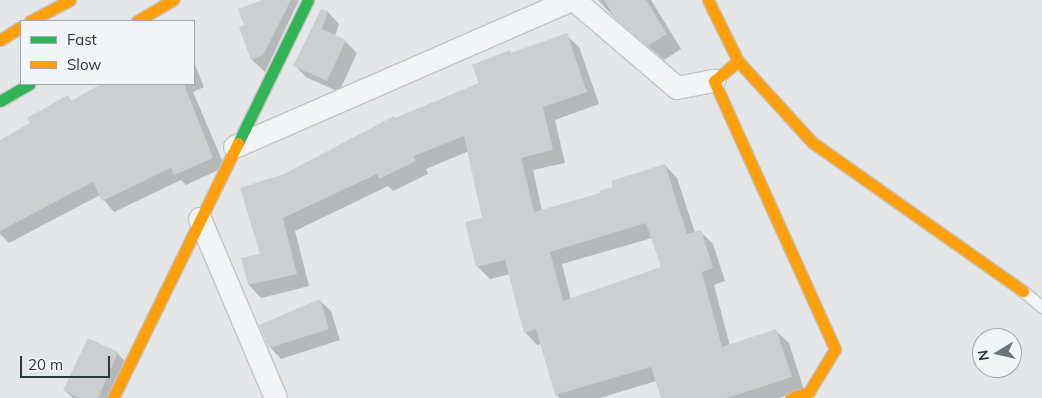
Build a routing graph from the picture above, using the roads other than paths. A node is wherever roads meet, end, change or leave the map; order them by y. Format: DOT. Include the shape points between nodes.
graph roads {
  1 [pos="70,0"];
  2 [pos="173,0"];
  3 [pos="308,0"];
  4 [pos="573,0"];
  5 [pos="708,0"];
  6 [pos="32,20"];
  7 [pos="139,20"];
  8 [pos="20,28"];
  9 [pos="0,40"];
  10 [pos="738,61"];
  11 [pos="714,81"];
  12 [pos="27,85"];
  13 [pos="0,101"];
  14 [pos="235,147"];
  15 [pos="200,219"];
  16 [pos="1023,291"];
  17 [pos="1042,307"];
  18 [pos="113,398"];
  19 [pos="276,398"];
  20 [pos="791,398"];
  1 -- 6 [label="main road"];
  2 -- 7 [label="main road"];
  3 -- 14 [label="main road"];
  4 -- 11 [label="street" via="677,88"];
  4 -- 14 [label="street"];
  5 -- 10 [label="main road"];
  8 -- 9 [label="main road"];
  10 -- 11 [label="main road"];
  10 -- 16 [label="main road" via="813,143"];
  11 -- 20 [label="main road" via="835,349 809,392"];
  12 -- 13 [label="main road"];
  14 -- 15 [label="main road"];
  15 -- 18 [label="main road"];
  15 -- 19 [label="street"];
  16 -- 17 [label="lane"];
}
